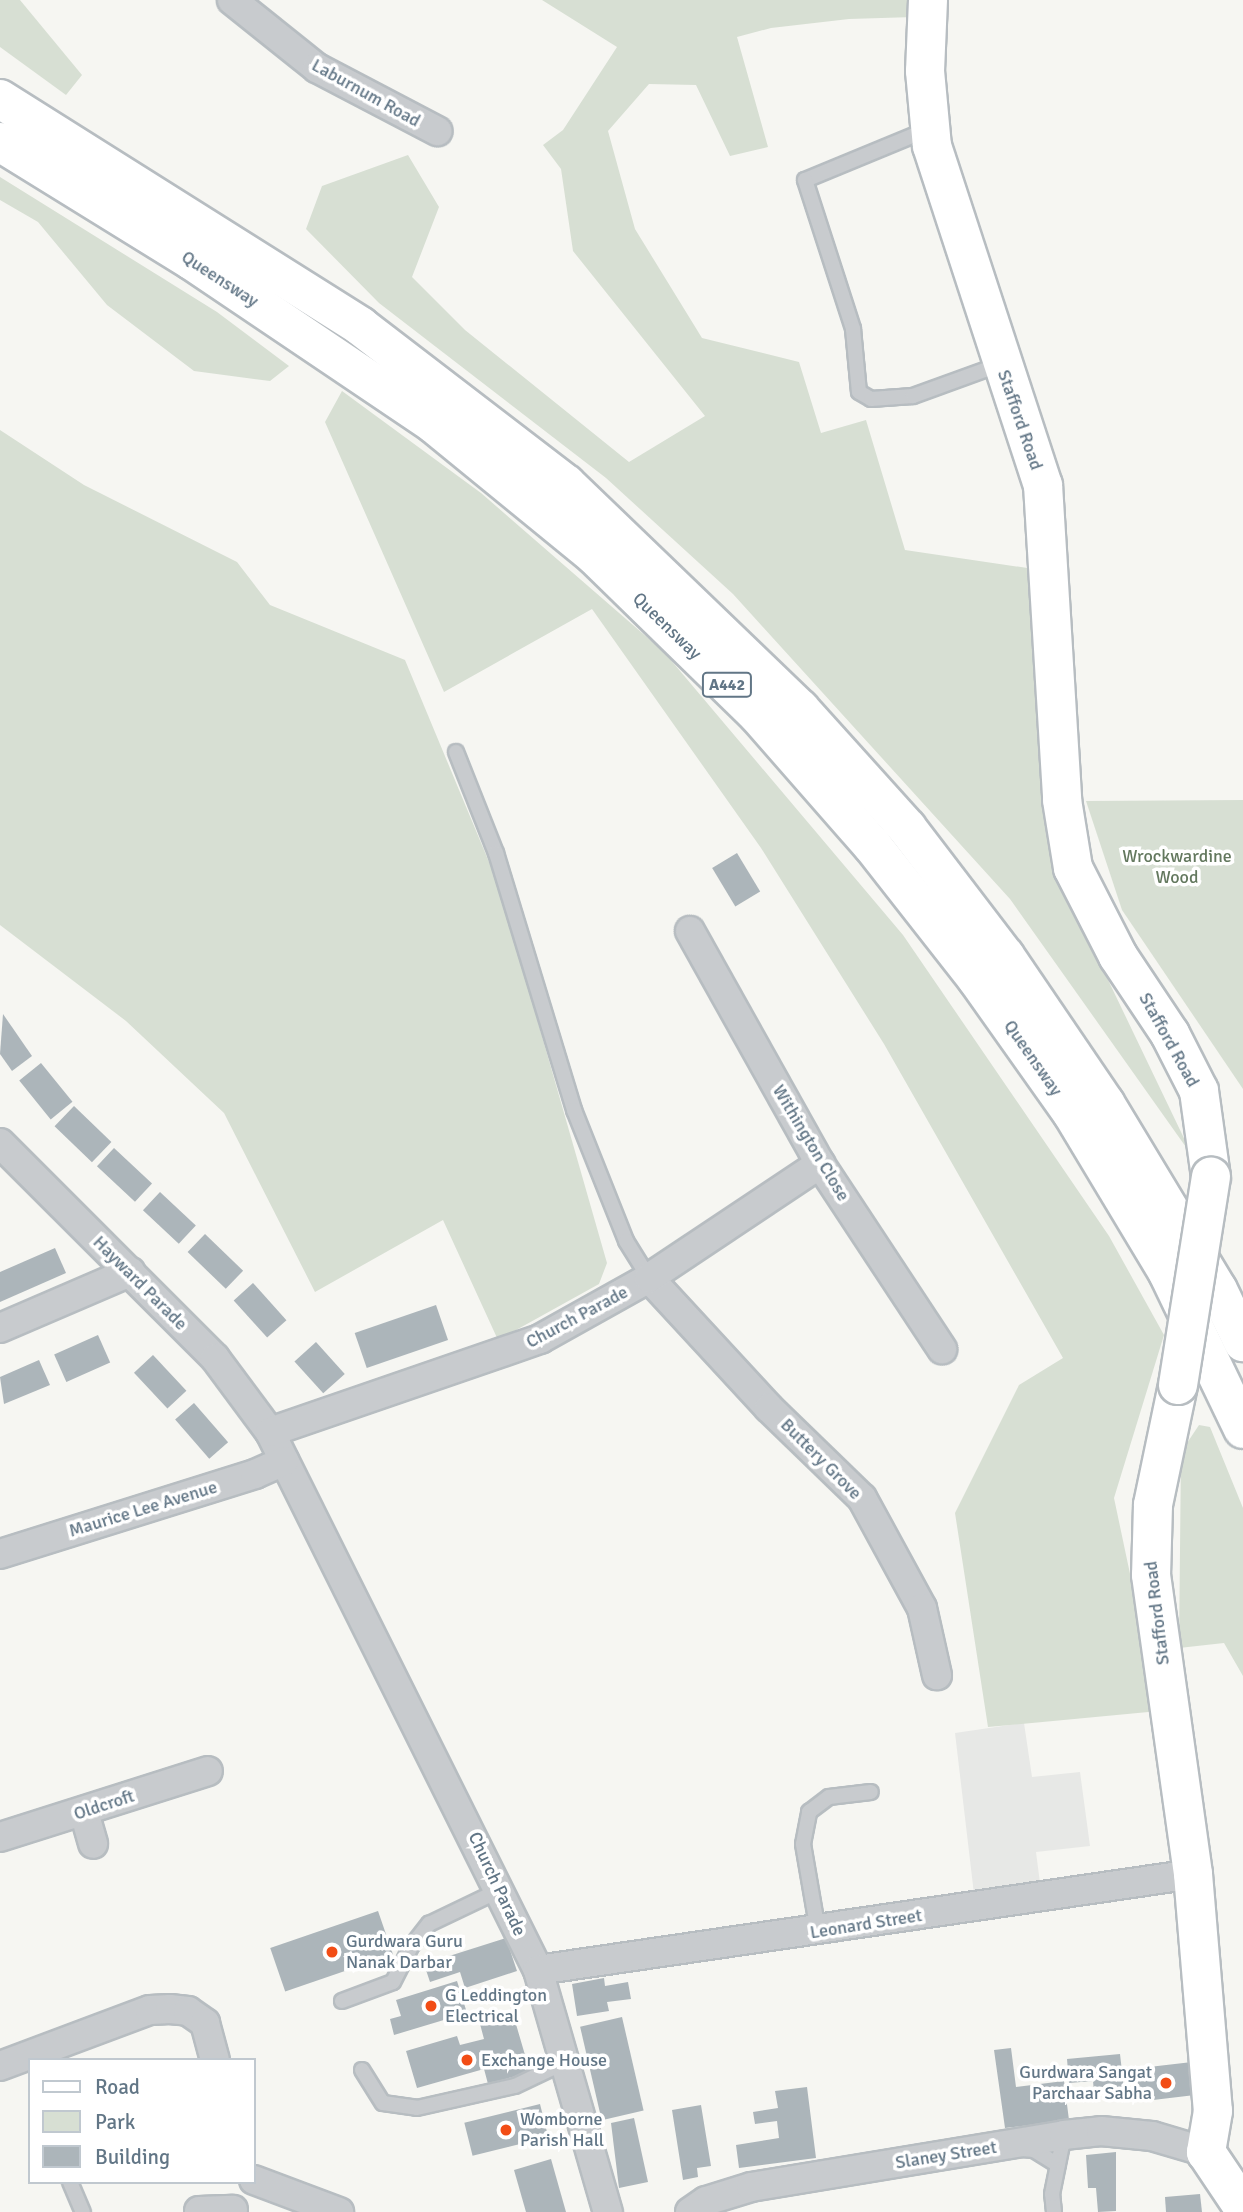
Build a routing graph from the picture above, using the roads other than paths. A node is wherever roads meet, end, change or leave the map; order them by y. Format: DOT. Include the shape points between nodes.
graph roads {
  1 [pos="232,0"];
  2 [pos="928,0"];
  3 [pos="0,99"];
  4 [pos="930,129"];
  5 [pos="437,131"];
  6 [pos="0,142"];
  7 [pos="1001,364"];
  8 [pos="456,751"];
  9 [pos="691,931"];
  10 [pos="0,1143"];
  11 [pos="820,1164"];
  12 [pos="130,1272"];
  13 [pos="649,1278"];
  14 [pos="0,1328"];
  15 [pos="1243,1342"];
  16 [pos="942,1349"];
  17 [pos="1243,1429"];
  18 [pos="270,1432"];
  19 [pos="284,1461"];
  20 [pos="0,1554"];
  21 [pos="937,1675"];
  22 [pos="208,1771"];
  23 [pos="870,1792"];
  24 [pos="85,1812"];
  25 [pos="0,1837"];
  26 [pos="93,1844"];
  27 [pos="1193,1874"];
  28 [pos="500,1890"];
  29 [pos="818,1931"];
  30 [pos="538,1970"];
  31 [pos="342,2001"];
  32 [pos="214,2058"];
  33 [pos="563,2063"];
  34 [pos="0,2067"];
  35 [pos="362,2070"];
  36 [pos="1064,2135"];
  37 [pos="996,2147"];
  38 [pos="1206,2152"];
  39 [pos="1058,2165"];
  40 [pos="256,2181"];
  41 [pos="71,2184"];
  42 [pos="245,2184"];
  43 [pos="1243,2207"];
  44 [pos="612,2208"];
  45 [pos="232,2211"];
  46 [pos="83,2212"];
  47 [pos="197,2212"];
  48 [pos="340,2212"];
  49 [pos="690,2212"];
  50 [pos="1054,2212"];
  1 -- 5 [label="street, Laburnum Road" via="317,68"];
  2 -- 4 [label="main road, Stafford Road" via="925,71"];
  3 -- 15 [label="main road, Queensway / A442" via="371,334 566,484 800,709 907,828 1005,956 1105,1103 1218,1290"];
  4 -- 7 [label="main road, Stafford Road"];
  4 -- 7 [label="lane" via="805,180 853,329 859,392 871,399 913,396"];
  6 -- 17 [label="main road, Queensway / A442" via="191,260 434,424 594,555 758,715 872,845 977,979 1072,1113 1168,1273"];
  7 -- 27 [label="main road, Stafford Road, bridge" via="1043,485 1062,800 1073,868 1111,944 1170,1034 1199,1091 1211,1177 1178,1385 1153,1505 1150,1575"];
  8 -- 13 [label="lane" via="496,853 574,1110 626,1241"];
  9 -- 11 [label="street, Withington Close"];
  10 -- 12 [label="street, Hayward Parade"];
  11 -- 13 [label="street, Church Parade"];
  11 -- 16 [label="street, Withington Close"];
  12 -- 14 [label="street"];
  12 -- 18 [label="street, Hayward Parade" via="215,1358"];
  13 -- 18 [label="street, Church Parade" via="531,1343"];
  13 -- 21 [label="street, Buttery Grove" via="769,1408 862,1498 922,1608"];
  18 -- 19 [label="street, Hayward Parade"];
  19 -- 20 [label="street, Maurice Lee Avenue"];
  19 -- 28 [label="street, Church Parade"];
  22 -- 24 [label="street, Oldcroft"];
  23 -- 29 [label="lane" via="830,1797 809,1812 803,1844"];
  24 -- 25 [label="street, Oldcroft"];
  24 -- 26 [label="street"];
  27 -- 29 [label="street, Leonard Street"];
  27 -- 38 [label="main road, Stafford Road" via="1213,2111"];
  28 -- 30 [label="street, Church Parade"];
  28 -- 31 [label="lane" via="429,1924 393,1982"];
  29 -- 30 [label="street, Leonard Street"];
  30 -- 33 [label="street, Church Parade"];
  32 -- 34 [label="street" via="205,2023 188,2011 170,2009 150,2010"];
  33 -- 35 [label="lane" via="515,2086 417,2108 383,2103"];
  33 -- 44 [label="street, Church Parade"];
  36 -- 37 [label="street, Slaney Street"];
  36 -- 38 [label="street, Slaney Street" via="1101,2131 1152,2136"];
  36 -- 39 [label="lane"];
  37 -- 39 [label="lane" via="1034,2150"];
  37 -- 49 [label="street, Slaney Street" via="751,2187 706,2201"];
  38 -- 43 [label="main road"];
  39 -- 50 [label="lane"];
  40 -- 48 [label="street"];
  41 -- 46 [label="lane"];
  42 -- 45 [label="street"];
  45 -- 47 [label="street"];
}
